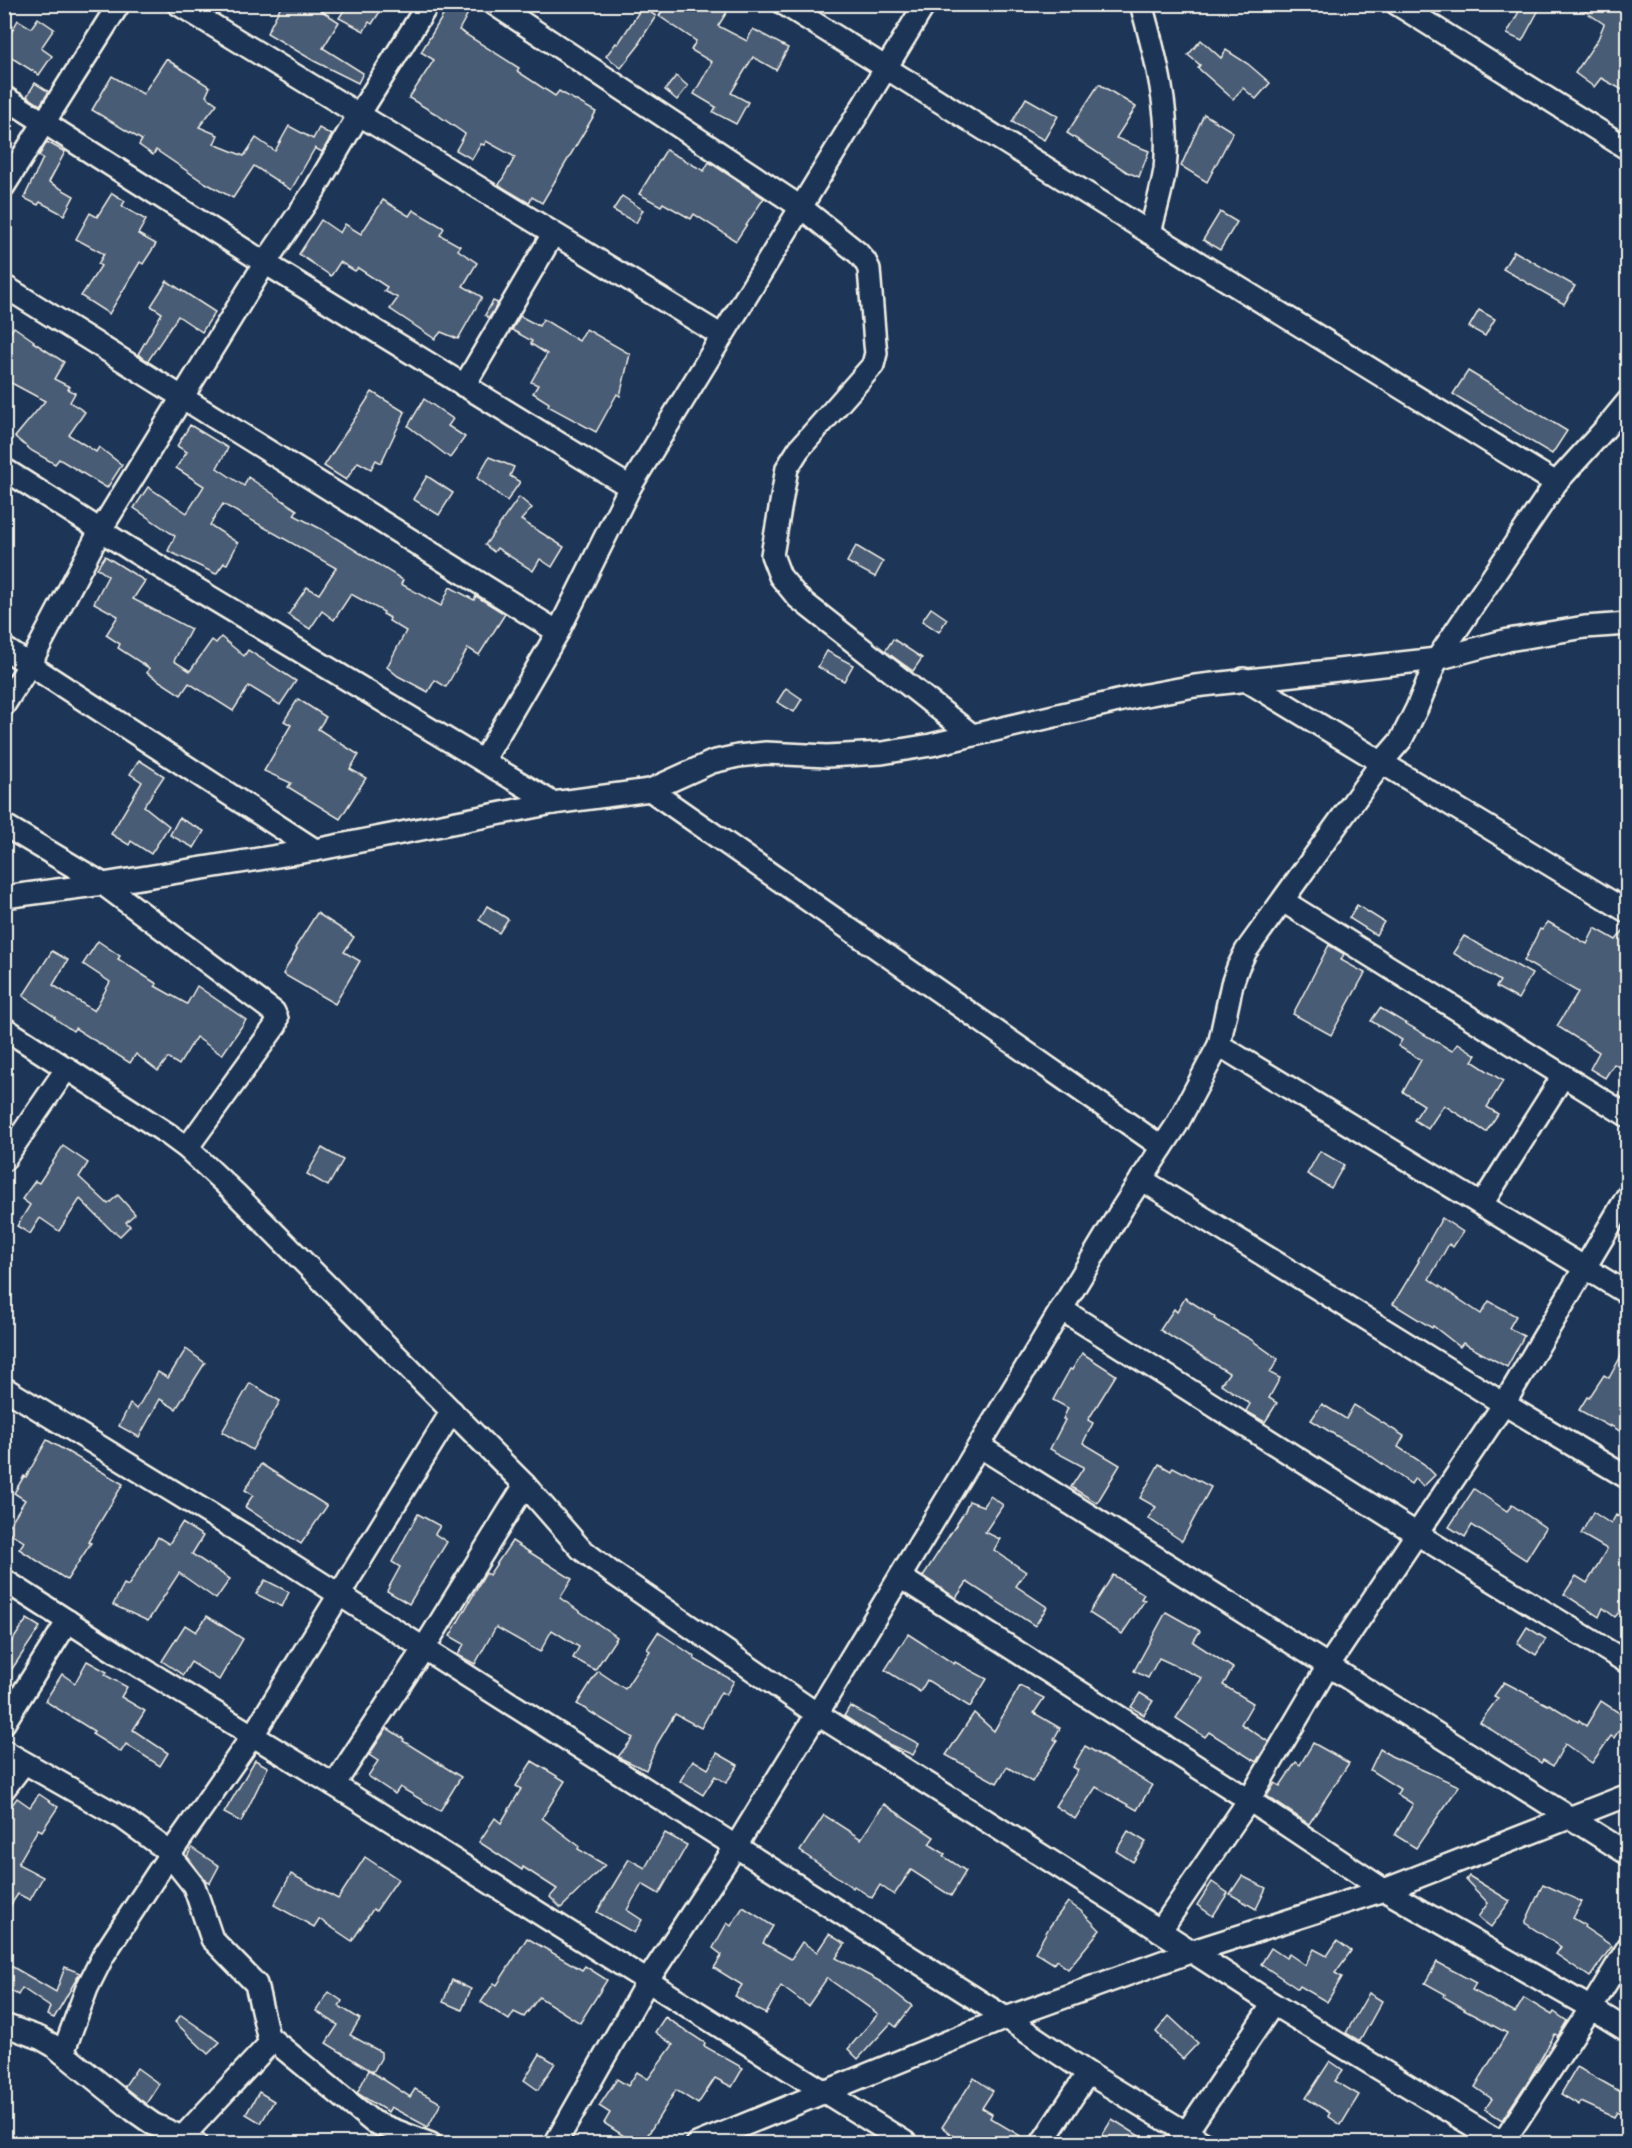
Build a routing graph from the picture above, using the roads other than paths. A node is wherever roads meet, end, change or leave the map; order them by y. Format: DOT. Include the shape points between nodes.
graph roads {
  1 [pos="119,4"];
  2 [pos="178,4"];
  3 [pos="428,4"];
  4 [pos="494,4"];
  5 [pos="784,4"];
  6 [pos="925,4"];
  7 [pos="1141,4"];
  8 [pos="1397,4"];
  9 [pos="887,68"];
  10 [pos="4,97"];
  11 [pos="358,116"];
  12 [pos="45,122"];
  13 [pos="1628,149"];
  14 [pos="4,186"];
  15 [pos="802,208"];
  16 [pos="1150,233"];
  17 [pos="553,234"];
  18 [pos="265,263"];
  19 [pos="4,286"];
  20 [pos="722,336"];
  21 [pos="464,386"];
  22 [pos="183,398"];
  23 [pos="1628,401"];
  24 [pos="4,469"];
  25 [pos="1556,483"];
  26 [pos="630,487"];
  27 [pos="100,531"];
  28 [pos="1628,624"];
  29 [pos="558,632"];
  30 [pos="4,648"];
  31 [pos="1437,659"];
  32 [pos="30,664"];
  33 [pos="1244,680"];
  34 [pos="4,705"];
  35 [pos="972,735"];
  36 [pos="483,761"];
  37 [pos="1382,762"];
  38 [pos="650,790"];
  39 [pos="553,802"];
  40 [pos="4,825"];
  41 [pos="315,850"];
  42 [pos="103,884"];
  43 [pos="4,897"];
  44 [pos="1283,901"];
  45 [pos="1628,912"];
  46 [pos="4,1028"];
  47 [pos="1219,1045"];
  48 [pos="67,1068"];
  49 [pos="1563,1076"];
  50 [pos="1628,1116"];
  51 [pos="1162,1147"];
  52 [pos="187,1148"];
  53 [pos="4,1160"];
  54 [pos="1141,1179"];
  55 [pos="1628,1195"];
  56 [pos="1482,1204"];
  57 [pos="1584,1267"];
  58 [pos="1628,1294"];
  59 [pos="1061,1309"];
  60 [pos="4,1388"];
  61 [pos="1504,1404"];
  62 [pos="452,1411"];
  63 [pos="979,1446"];
  64 [pos="1628,1479"];
  65 [pos="525,1485"];
  66 [pos="1417,1534"];
  67 [pos="900,1577"];
  68 [pos="4,1580"];
  69 [pos="338,1594"];
  70 [pos="68,1621"];
  71 [pos="424,1648"];
  72 [pos="1628,1663"];
  73 [pos="1329,1666"];
  74 [pos="817,1714"];
  75 [pos="4,1723"];
  76 [pos="253,1735"];
  77 [pos="4,1751"];
  78 [pos="24,1763"];
  79 [pos="334,1785"];
  80 [pos="4,1789"];
  81 [pos="1628,1795"];
  82 [pos="1249,1800"];
  83 [pos="1572,1818"];
  84 [pos="736,1846"];
  85 [pos="170,1854"];
  86 [pos="1628,1854"];
  87 [pos="1384,1890"];
  88 [pos="1160,1932"];
  89 [pos="1628,1947"];
  90 [pos="1190,1952"];
  91 [pos="648,1980"];
  92 [pos="1273,2004"];
  93 [pos="1591,2008"];
  94 [pos="1006,2018"];
  95 [pos="4,2025"];
  96 [pos="1628,2031"];
  97 [pos="273,2041"];
  98 [pos="63,2053"];
  99 [pos="1088,2073"];
  100 [pos="826,2091"];
  101 [pos="1186,2133"];
  102 [pos="185,2141"];
  103 [pos="1502,2143"];
  104 [pos="432,2144"];
  105 [pos="555,2144"];
  106 [pos="697,2144"];
  107 [pos="908,2144"];
  108 [pos="1041,2144"];
  109 [pos="1205,2144"];
  1 -- 12 [label="street"];
  2 -- 11 [label="street"];
  3 -- 11 [label="street"];
  4 -- 15 [label="street"];
  5 -- 9 [label="street"];
  6 -- 9 [label="street"];
  7 -- 16 [label="street" via="1166,128 1165,171"];
  8 -- 13 [label="street"];
  9 -- 15 [label="street"];
  9 -- 16 [label="street"];
  10 -- 12 [label="street"];
  11 -- 17 [label="street"];
  11 -- 18 [label="street"];
  12 -- 14 [label="street"];
  12 -- 18 [label="street"];
  15 -- 20 [label="street"];
  15 -- 35 [label="street" via="865,261 876,354 873,365 787,468 772,555 780,576 798,598"];
  16 -- 25 [label="street"];
  17 -- 20 [label="street"];
  17 -- 21 [label="street"];
  18 -- 21 [label="street"];
  18 -- 22 [label="street"];
  19 -- 22 [label="street"];
  20 -- 26 [label="street"];
  21 -- 26 [label="street"];
  22 -- 27 [label="street"];
  22 -- 29 [label="street"];
  23 -- 25 [label="street"];
  24 -- 27 [label="street"];
  25 -- 31 [label="street"];
  26 -- 29 [label="street"];
  27 -- 32 [label="street"];
  27 -- 36 [label="street"];
  28 -- 31 [label="street" via="1508,640"];
  29 -- 36 [label="street"];
  30 -- 32 [label="street"];
  31 -- 33 [label="street"];
  31 -- 37 [label="street" via="1401,740"];
  32 -- 34 [label="street"];
  32 -- 41 [label="street"];
  33 -- 35 [label="street" via="1135,698"];
  33 -- 37 [label="street"];
  35 -- 38 [label="street" via="882,753 738,756 712,762"];
  36 -- 39 [label="street"];
  37 -- 44 [label="street"];
  37 -- 45 [label="street"];
  38 -- 39 [label="street"];
  38 -- 51 [label="street"];
  39 -- 41 [label="street"];
  40 -- 42 [label="street"];
  41 -- 42 [label="street"];
  42 -- 43 [label="street"];
  42 -- 52 [label="street" via="268,1006 277,1019"];
  44 -- 47 [label="street" via="1238,967"];
  44 -- 49 [label="street"];
  46 -- 48 [label="street"];
  47 -- 51 [label="street"];
  47 -- 56 [label="street"];
  48 -- 52 [label="street"];
  48 -- 53 [label="street"];
  49 -- 50 [label="street"];
  49 -- 56 [label="street"];
  51 -- 54 [label="street"];
  52 -- 62 [label="street"];
  54 -- 59 [label="street"];
  54 -- 61 [label="street"];
  55 -- 57 [label="street"];
  56 -- 57 [label="street"];
  57 -- 58 [label="street"];
  57 -- 61 [label="street"];
  59 -- 63 [label="street"];
  59 -- 66 [label="street"];
  60 -- 69 [label="street"];
  61 -- 64 [label="street"];
  61 -- 66 [label="street"];
  62 -- 65 [label="street"];
  62 -- 69 [label="street"];
  63 -- 67 [label="street"];
  63 -- 73 [label="street"];
  65 -- 71 [label="street"];
  65 -- 74 [label="street" via="581,1549"];
  66 -- 72 [label="street"];
  66 -- 73 [label="street"];
  67 -- 74 [label="street"];
  67 -- 82 [label="street"];
  68 -- 70 [label="street"];
  69 -- 71 [label="street"];
  69 -- 76 [label="street"];
  70 -- 75 [label="street"];
  70 -- 76 [label="street"];
  71 -- 79 [label="street"];
  71 -- 84 [label="street"];
  73 -- 82 [label="street"];
  73 -- 83 [label="street"];
  74 -- 84 [label="street"];
  74 -- 88 [label="street"];
  76 -- 79 [label="street"];
  76 -- 85 [label="street"];
  77 -- 78 [label="street"];
  78 -- 80 [label="street"];
  78 -- 85 [label="street" via="124,1820"];
  79 -- 91 [label="street"];
  81 -- 83 [label="street"];
  82 -- 87 [label="street"];
  82 -- 88 [label="street"];
  83 -- 86 [label="street"];
  83 -- 87 [label="street"];
  84 -- 91 [label="street"];
  84 -- 94 [label="street"];
  85 -- 97 [label="street" via="197,1893 212,1939 256,1984"];
  85 -- 98 [label="street" via="95,1972"];
  87 -- 90 [label="street"];
  87 -- 93 [label="street"];
  88 -- 90 [label="street"];
  89 -- 93 [label="street"];
  90 -- 92 [label="street"];
  90 -- 94 [label="street"];
  91 -- 100 [label="street"];
  91 -- 105 [label="street"];
  92 -- 101 [label="street"];
  92 -- 103 [label="street"];
  93 -- 96 [label="street"];
  93 -- 103 [label="street"];
  94 -- 99 [label="street"];
  94 -- 100 [label="street"];
  95 -- 98 [label="street" via="40,2038"];
  97 -- 102 [label="street"];
  97 -- 104 [label="street" via="373,2122"];
  98 -- 102 [label="street" via="133,2110"];
  99 -- 101 [label="street"];
  99 -- 108 [label="street"];
  100 -- 106 [label="street"];
  100 -- 107 [label="street"];
  101 -- 109 [label="street"];
}
